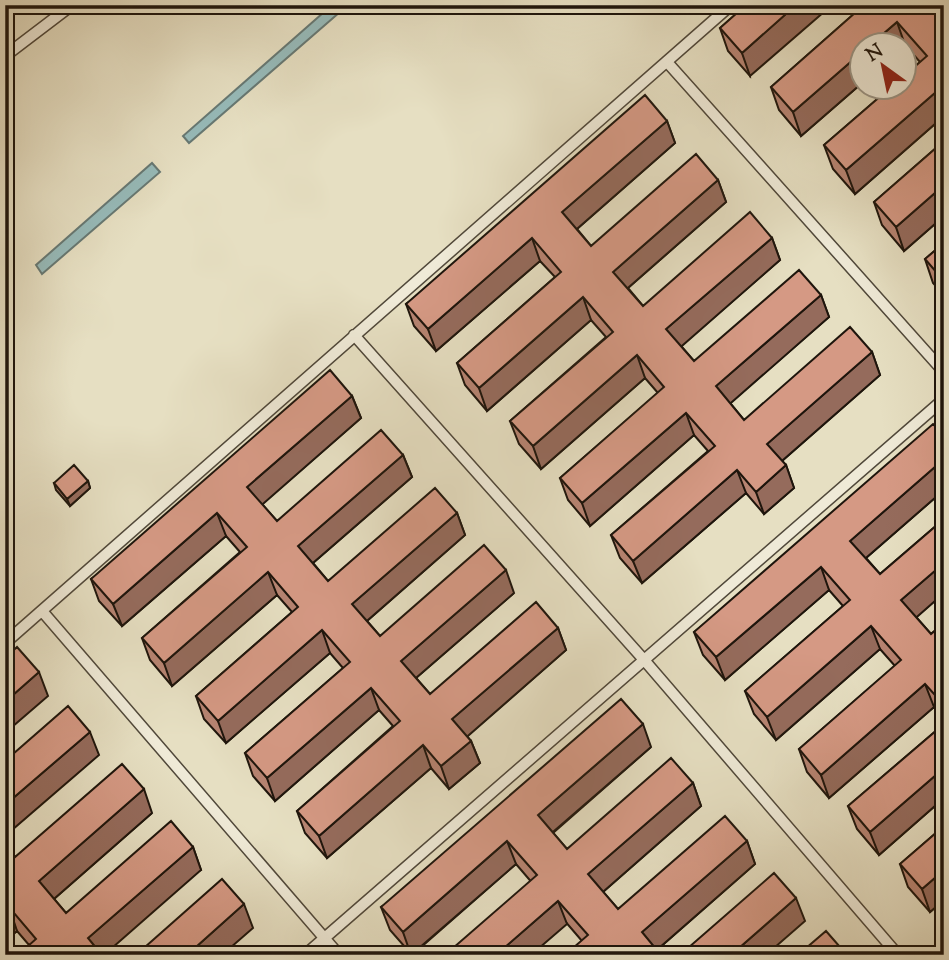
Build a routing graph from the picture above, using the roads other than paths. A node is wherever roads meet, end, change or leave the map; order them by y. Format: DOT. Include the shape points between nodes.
graph roads {
  1 [pos="72,5"];
  2 [pos="731,5"];
  3 [pos="5,56"];
  4 [pos="667,62"];
  5 [pos="354,335"];
  6 [pos="944,372"];
  7 [pos="944,399"];
  8 [pos="42,611"];
  9 [pos="5,643"];
  10 [pos="645,661"];
  11 [pos="324,938"];
  12 [pos="305,955"];
  13 [pos="339,955"];
  14 [pos="898,955"];
  1 -- 3 [label="lane"];
  2 -- 4 [label="lane"];
  4 -- 5 [label="lane"];
  4 -- 6 [label="lane"];
  5 -- 8 [label="lane"];
  5 -- 10 [label="lane"];
  7 -- 10 [label="lane"];
  8 -- 9 [label="lane"];
  8 -- 11 [label="lane"];
  10 -- 11 [label="lane"];
  10 -- 14 [label="lane"];
  11 -- 12 [label="lane"];
  11 -- 13 [label="lane"];
}
